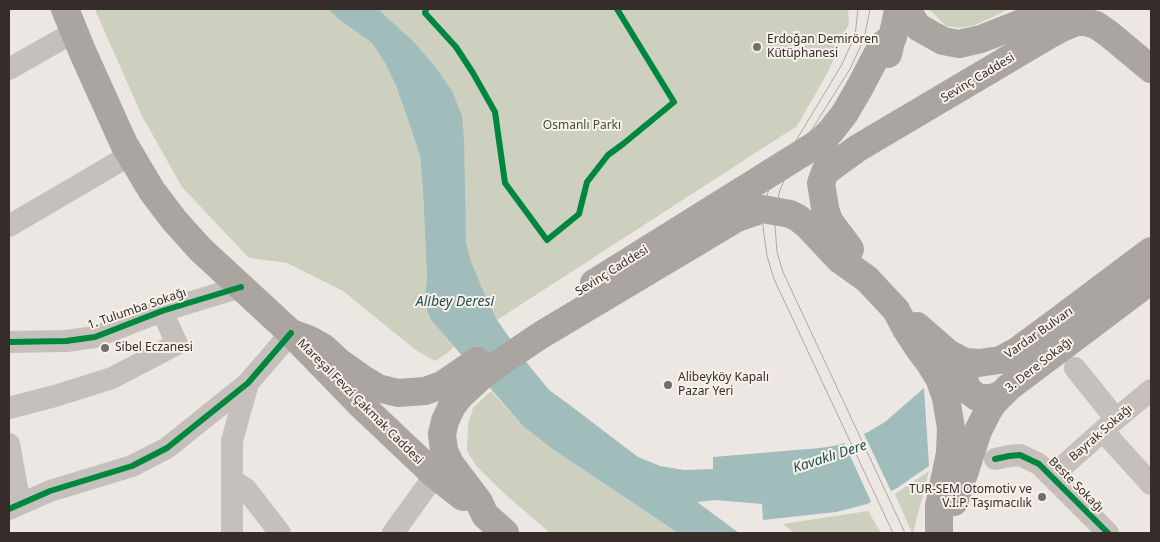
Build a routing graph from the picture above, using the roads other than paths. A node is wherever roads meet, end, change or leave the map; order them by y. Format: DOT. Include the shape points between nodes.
graph roads {
  1 [pos="898,9"];
  2 [pos="906,9"];
  3 [pos="1057,9"];
  4 [pos="69,21"];
  5 [pos="1109,21"];
  6 [pos="893,37"];
  7 [pos="1151,69"];
  8 [pos="9,70"];
  9 [pos="130,155"];
  10 [pos="825,172"];
  11 [pos="9,226"];
  12 [pos="1151,251"];
  13 [pos="867,279"];
  14 [pos="1151,280"];
  15 [pos="241,287"];
  16 [pos="896,310"];
  17 [pos="162,311"];
  18 [pos="537,328"];
  19 [pos="291,333"];
  20 [pos="9,342"];
  21 [pos="971,363"];
  22 [pos="1075,368"];
  23 [pos="465,379"];
  24 [pos="248,383"];
  25 [pos="1151,390"];
  26 [pos="1002,394"];
  27 [pos="9,408"];
  28 [pos="1110,425"];
  29 [pos="9,450"];
  30 [pos="995,459"];
  31 [pos="435,475"];
  32 [pos="1052,476"];
  33 [pos="232,480"];
  34 [pos="1151,484"];
  35 [pos="14,507"];
  36 [pos="485,516"];
  37 [pos="232,533"];
  38 [pos="280,533"];
  39 [pos="393,533"];
  40 [pos="505,533"];
  41 [pos="940,533"];
  42 [pos="1108,533"];
  1 -- 6 [label="main road"];
  2 -- 3 [label="main road" via="918,27 943,41 959,44 981,39"];
  4 -- 8 [label="street"];
  4 -- 9 [label="main road, Mareşal Fevzi Çakmak Caddesi"];
  5 -- 7 [label="main road, Sevinç Caddesi"];
  5 -- 10 [label="main road, Sevinç Caddesi" via="1096,25 1076,22 1064,26 858,148"];
  6 -- 10 [label="main road" via="879,76"];
  6 -- 18 [label="main road, Sevinç Caddesi" via="882,45 845,113 815,146 747,186"];
  9 -- 11 [label="street"];
  9 -- 15 [label="main road, Mareşal Fevzi Çakmak Caddesi" via="174,220"];
  10 -- 13 [label="main road" via="821,183 829,221 855,255"];
  12 -- 21 [label="main road, Vardar Bulvarı" via="1017,350 1000,360"];
  13 -- 16 [label="main road"];
  13 -- 18 [label="main road, Sevinç Caddesi" via="798,218 763,209 737,218"];
  14 -- 26 [label="main road, 3. Dere Sokağı"];
  15 -- 17 [label="street, 1. Tulumba Sokağı"];
  15 -- 19 [label="main road, Mareşal Fevzi Çakmak Caddesi"];
  16 -- 21 [label="main road, Vardar Bulvarı" via="948,353"];
  16 -- 41 [label="main road" via="939,378 946,398 951,428 950,453 938,506"];
  17 -- 20 [label="street, 1. Tulumba Sokağı" via="95,337"];
  17 -- 27 [label="street" via="177,344 112,378"];
  18 -- 23 [label="main road" via="486,372"];
  19 -- 23 [label="main road" via="324,348 363,379 389,392 425,391"];
  19 -- 24 [label="street"];
  19 -- 31 [label="main road, Mareşal Fevzi Çakmak Caddesi"];
  21 -- 26 [label="main road" via="964,376 969,391 982,398"];
  22 -- 28 [label="street"];
  23 -- 36 [label="main road" via="445,422 442,434 444,451"];
  24 -- 33 [label="street" via="232,441"];
  24 -- 35 [label="street" via="167,448 132,466 50,491"];
  25 -- 28 [label="street, Bayrak Sokağı"];
  26 -- 41 [label="main road, 3. Dere Sokağı" via="978,431"];
  28 -- 32 [label="street, Bayrak Sokağı"];
  28 -- 34 [label="street"];
  29 -- 35 [label="street"];
  30 -- 32 [label="street, Beste Sokağı" via="1020,455 1039,464"];
  31 -- 36 [label="main road, Mareşal Fevzi Çakmak Caddesi"];
  31 -- 39 [label="street"];
  32 -- 42 [label="street, Beste Sokağı"];
  33 -- 37 [label="street"];
  33 -- 38 [label="street" via="246,488"];
  36 -- 40 [label="main road"];
}
